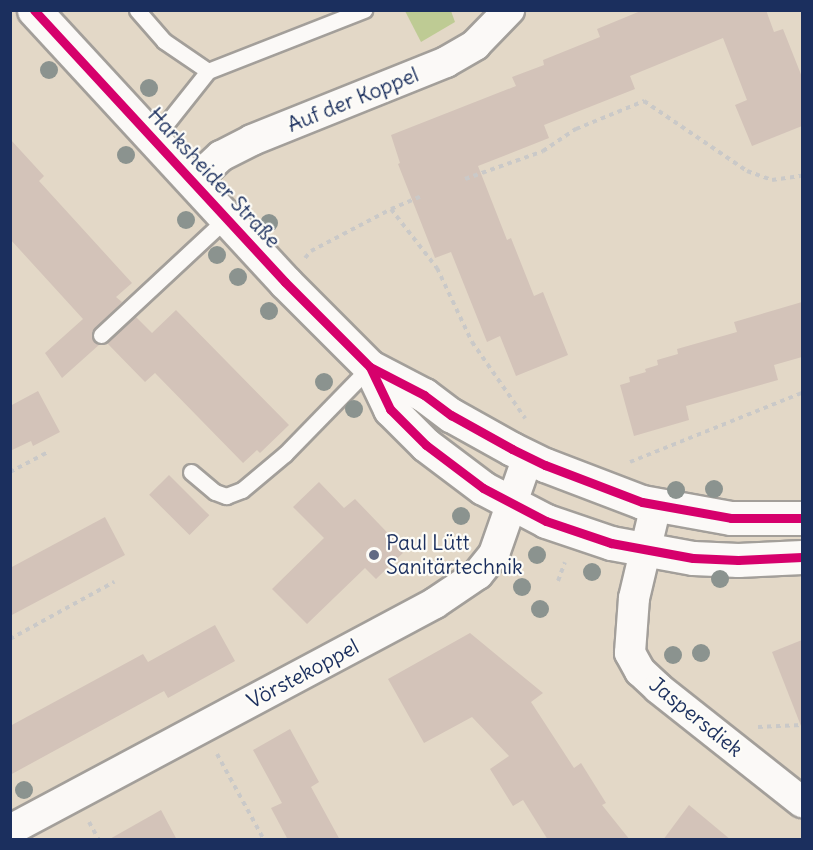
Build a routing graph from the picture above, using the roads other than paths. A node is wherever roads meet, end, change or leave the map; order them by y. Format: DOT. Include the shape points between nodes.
graph roads {
  1 [pos="34,10"];
  2 [pos="137,10"];
  3 [pos="364,10"];
  4 [pos="509,10"];
  5 [pos="208,70"];
  6 [pos="154,140"];
  7 [pos="193,182"];
  8 [pos="226,219"];
  9 [pos="101,335"];
  10 [pos="370,367"];
  11 [pos="528,457"];
  12 [pos="190,472"];
  13 [pos="510,504"];
  14 [pos="656,505"];
  15 [pos="802,518"];
  16 [pos="644,549"];
  17 [pos="802,557"];
  18 [pos="802,802"];
  19 [pos="10,830"];
  1 -- 6 [label="main road, Harksheider Straße"];
  2 -- 5 [label="lane" via="164,41"];
  3 -- 5 [label="lane"];
  4 -- 7 [label="street, Auf der Koppel" via="475,45 446,62 252,140 221,156"];
  5 -- 6 [label="lane"];
  6 -- 7 [label="main road, Harksheider Straße"];
  7 -- 8 [label="main road, Harksheider Straße"];
  8 -- 9 [label="lane"];
  8 -- 10 [label="main road, Harksheider Straße"];
  10 -- 11 [label="main road, Harksheider Straße" via="424,394 479,432"];
  10 -- 12 [label="lane" via="285,454 242,490 226,496"];
  10 -- 13 [label="main road, Harksheider Straße" via="390,409 426,445"];
  11 -- 13 [label="street, Vörstekoppel"];
  11 -- 14 [label="main road, Harksheider Straße"];
  13 -- 16 [label="main road, Harksheider Straße" via="577,532"];
  13 -- 19 [label="street, Vörstekoppel" via="494,554 478,574 435,603"];
  14 -- 15 [label="main road, Harksheider Straße" via="731,518"];
  14 -- 16 [label="street, Jaspersdiek"];
  16 -- 17 [label="main road, Harksheider Straße" via="693,558"];
  16 -- 18 [label="street, Jaspersdiek" via="630,634 630,653 640,671"];
}
